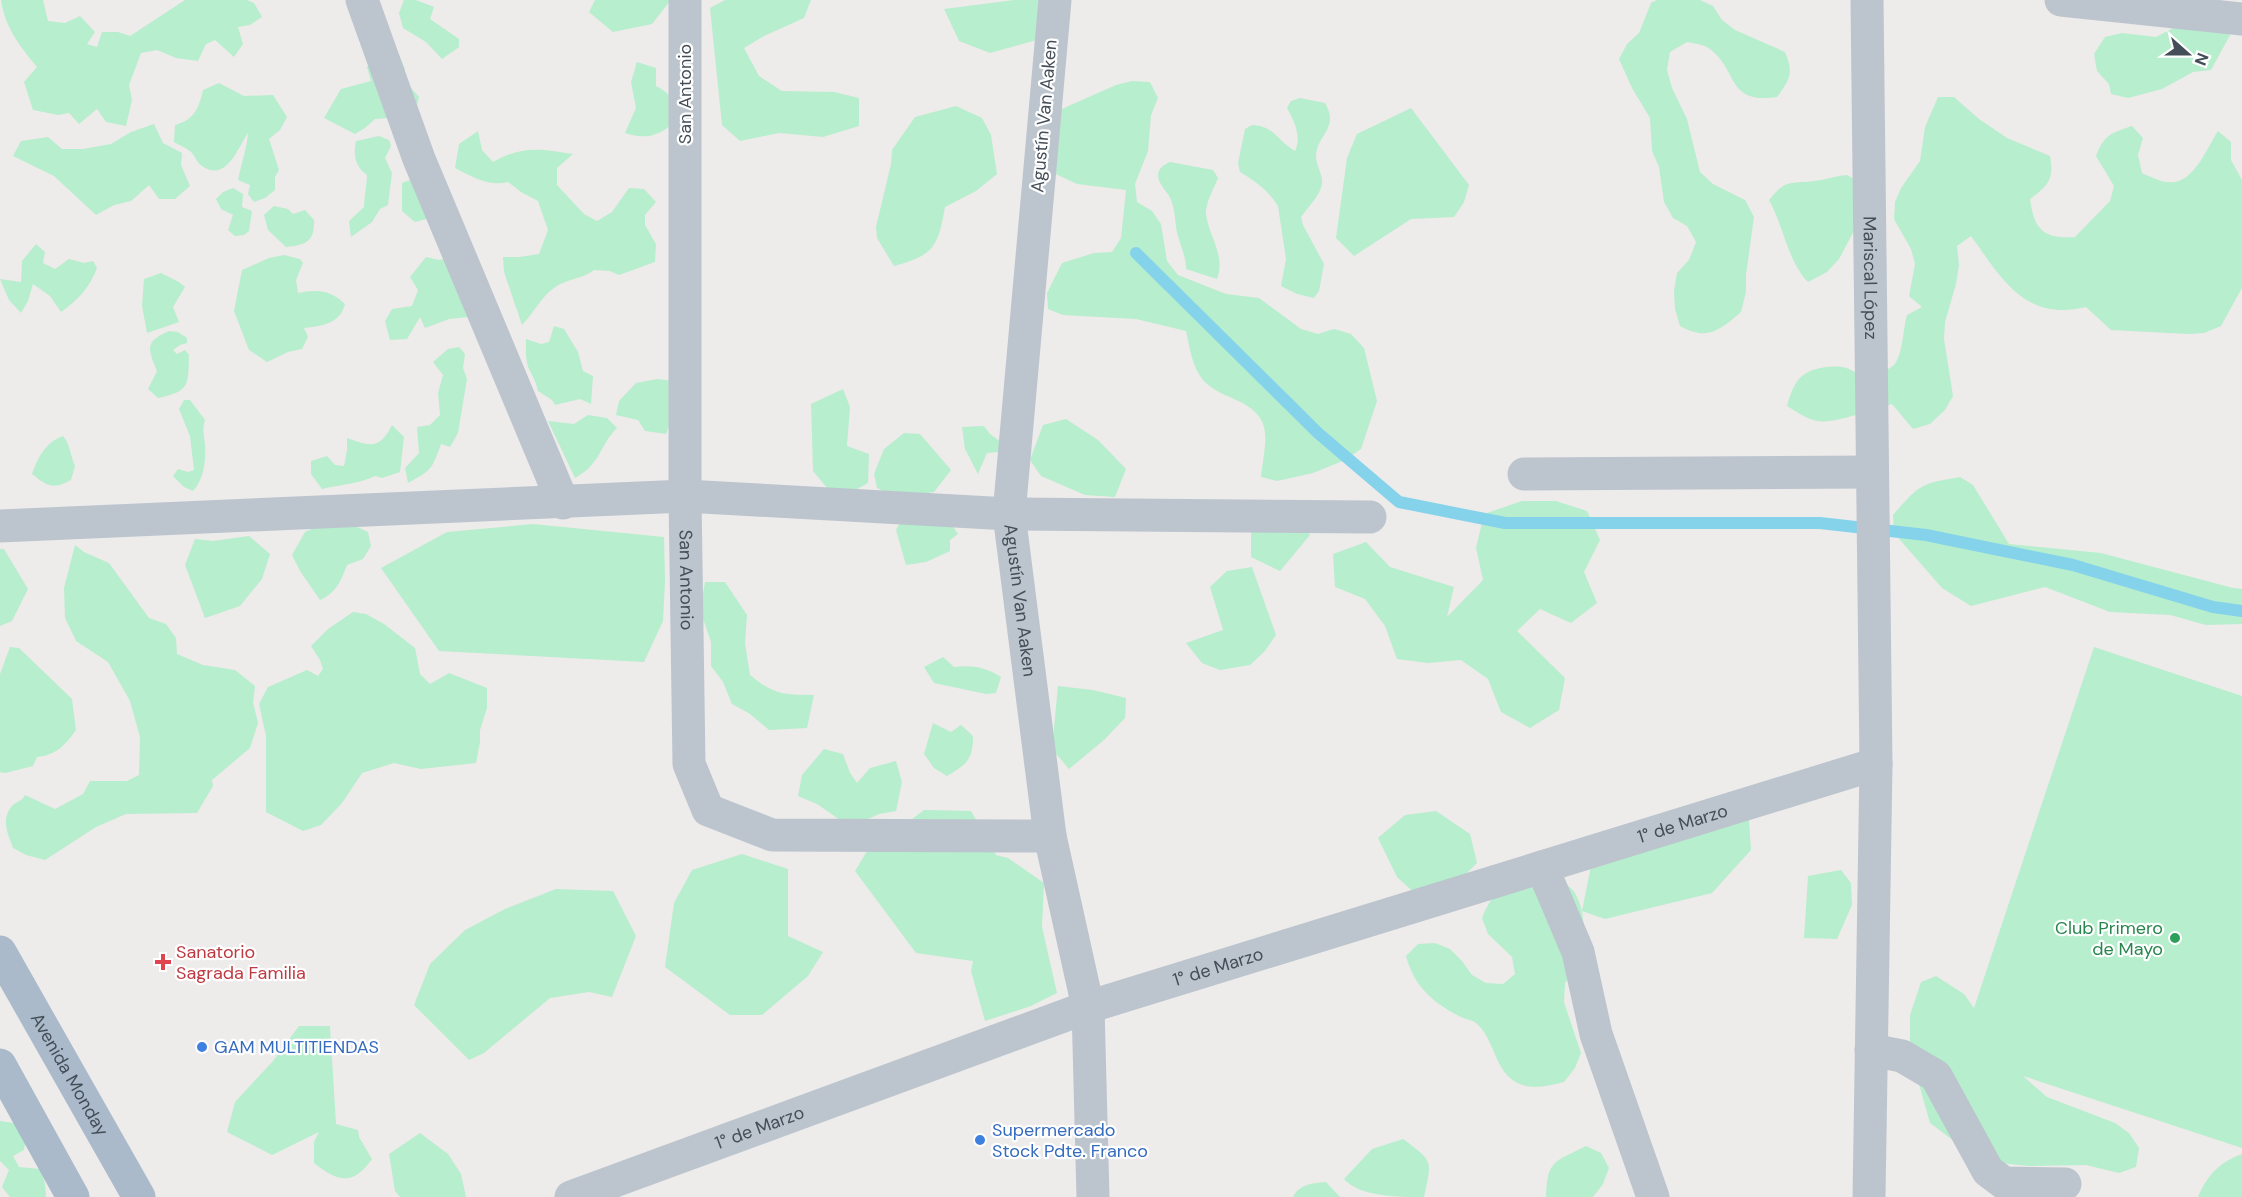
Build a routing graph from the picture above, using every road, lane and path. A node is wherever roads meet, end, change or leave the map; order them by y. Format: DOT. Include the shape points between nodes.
graph roads {
  1 [pos="362,0"];
  2 [pos="685,0"];
  3 [pos="1055,0"];
  4 [pos="1867,0"];
  5 [pos="2061,0"];
  6 [pos="2242,19"];
  7 [pos="1524,474"];
  8 [pos="1872,487"];
  9 [pos="685,496"];
  10 [pos="563,503"];
  11 [pos="1009,514"];
  12 [pos="1370,517"];
  13 [pos="0,526"];
  14 [pos="1876,764"];
  15 [pos="1050,836"];
  16 [pos="1542,867"];
  17 [pos="0,952"];
  18 [pos="1088,1007"];
  19 [pos="1871,1050"];
  20 [pos="0,1065"];
  21 [pos="2066,1184"];
  22 [pos="73,1197"];
  23 [pos="139,1197"];
  24 [pos="571,1197"];
  25 [pos="1093,1197"];
  26 [pos="1653,1197"];
  27 [pos="1869,1197"];
  1 -- 10 [label="street" via="419,159"];
  2 -- 9 [label="street, San Antonio"];
  3 -- 11 [label="street, Agustín Van Aaken"];
  4 -- 8 [label="street, Mariscal López"];
  5 -- 6 [label="street"];
  7 -- 8 [label="street"];
  8 -- 14 [label="street, Mariscal López"];
  9 -- 10 [label="street"];
  9 -- 11 [label="street"];
  9 -- 15 [label="street, San Antonio" via="689,764 708,810 772,835"];
  10 -- 13 [label="street"];
  11 -- 12 [label="street"];
  11 -- 15 [label="street, Agustín Van Aaken"];
  14 -- 16 [label="street, 1° de Marzo"];
  14 -- 19 [label="street, Mariscal López"];
  15 -- 18 [label="street, Agustín Van Aaken"];
  16 -- 18 [label="street, 1° de Marzo"];
  16 -- 26 [label="street" via="1578,952 1596,1034"];
  17 -- 23 [label="main road, Avenida Monday"];
  18 -- 24 [label="street, 1° de Marzo"];
  18 -- 25 [label="street, Agustín Van Aaken"];
  19 -- 21 [label="street" via="1902,1056 1936,1076 1988,1171 2004,1183"];
  19 -- 27 [label="street, Mariscal López"];
  20 -- 22 [label="main road"];
}
